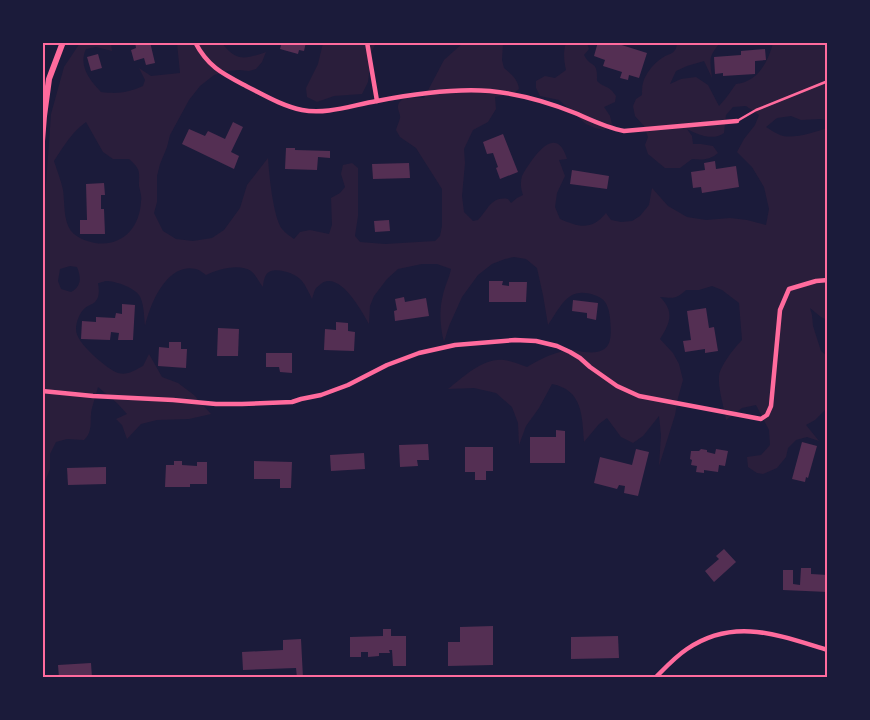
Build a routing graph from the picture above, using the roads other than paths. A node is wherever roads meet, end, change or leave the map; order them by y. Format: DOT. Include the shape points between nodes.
graph roads {
  1 [pos="63,42"];
  2 [pos="195,42"];
  3 [pos="368,42"];
  4 [pos="828,81"];
  5 [pos="377,101"];
  6 [pos="737,121"];
  7 [pos="42,141"];
  8 [pos="828,280"];
  9 [pos="42,391"];
  10 [pos="828,650"];
  11 [pos="655,678"];
  1 -- 7 [label="main road" via="49,79"];
  2 -- 5 [label="street" via="208,62 224,74 293,108 313,111"];
  3 -- 5 [label="street"];
  4 -- 6 [label="lane"];
  5 -- 6 [label="street" via="433,92 490,92 524,97 624,131"];
  8 -- 9 [label="street" via="790,289 786,296 780,310 771,406 765,417 759,420 640,396 617,386 580,358 557,346 515,340 418,352 348,385 292,402 216,404"];
  10 -- 11 [label="street" via="758,631 729,632 685,650"];
}
